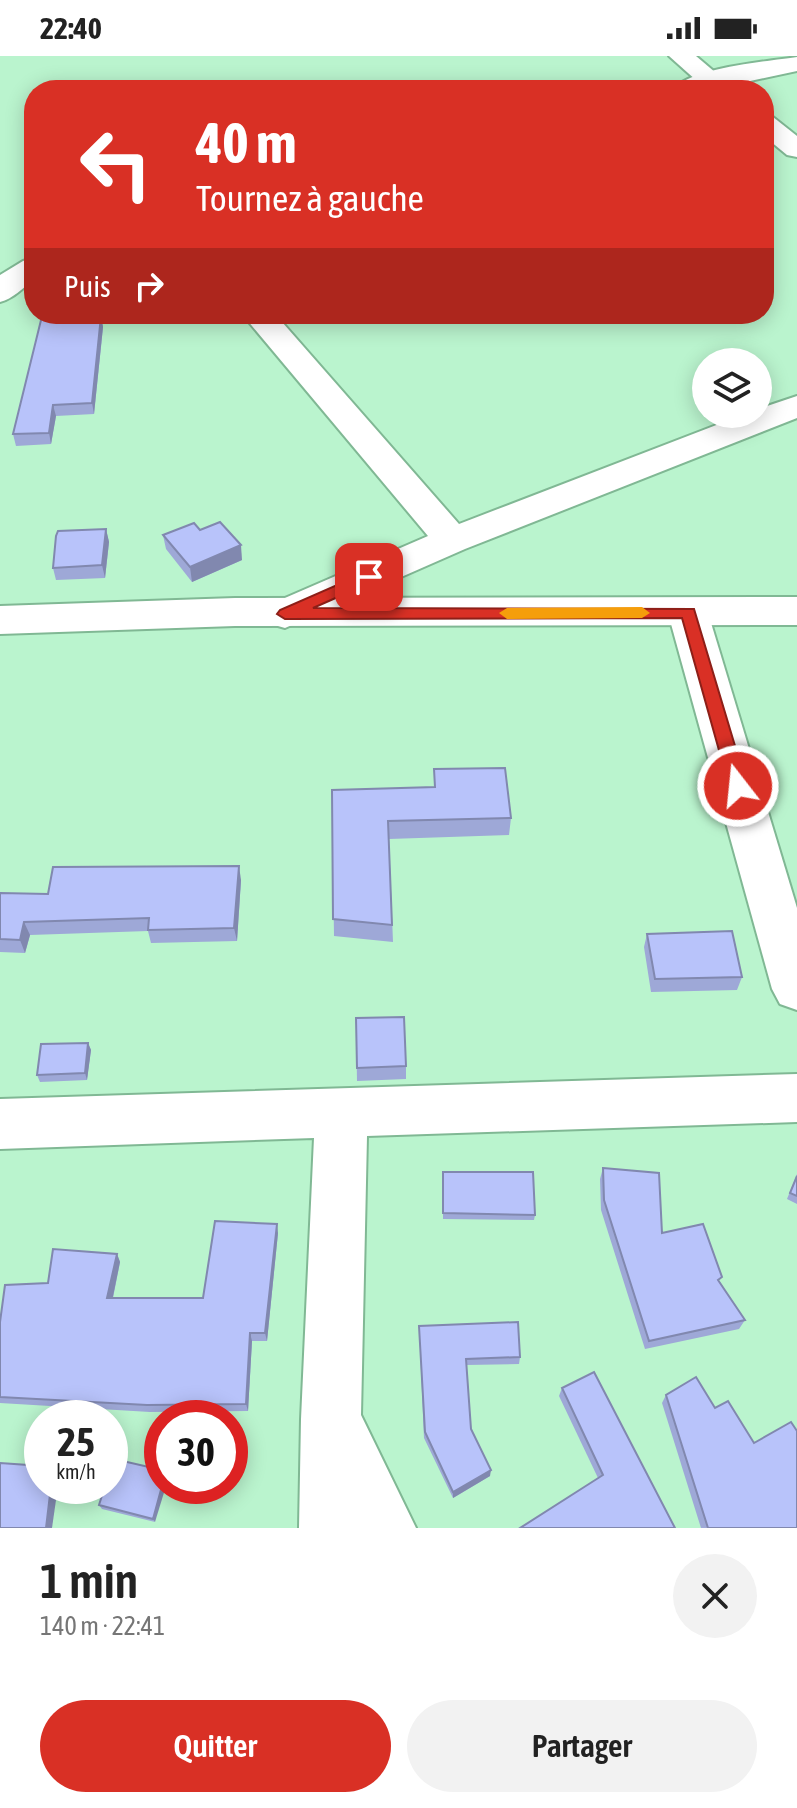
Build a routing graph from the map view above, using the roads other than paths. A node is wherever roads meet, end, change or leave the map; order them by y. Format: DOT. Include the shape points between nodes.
graph roads {
  1 [pos="681,56"];
  2 [pos="797,64"];
  3 [pos="711,80"];
  4 [pos="736,80"];
  5 [pos="774,131"];
  6 [pos="797,149"];
  7 [pos="24,273"];
  8 [pos="0,293"];
  9 [pos="267,324"];
  10 [pos="797,406"];
  11 [pos="452,540"];
  12 [pos="797,611"];
  13 [pos="688,613"];
  14 [pos="285,614"];
  15 [pos="0,620"];
  16 [pos="797,989"];
  17 [pos="797,1098"];
  18 [pos="341,1114"];
  19 [pos="0,1124"];
  20 [pos="331,1419"];
  21 [pos="331,1528"];
  22 [pos="384,1528"];
  1 -- 3 [label="street"];
  2 -- 4 [label="street"];
  5 -- 6 [label="street"];
  7 -- 8 [label="street"];
  9 -- 11 [label="street"];
  10 -- 11 [label="street"];
  11 -- 14 [label="street"];
  12 -- 13 [label="street"];
  13 -- 14 [label="street"];
  13 -- 16 [label="street"];
  14 -- 15 [label="street"];
  17 -- 18 [label="street"];
  18 -- 19 [label="street"];
  18 -- 20 [label="street"];
  20 -- 21 [label="street"];
  20 -- 22 [label="street"];
}
